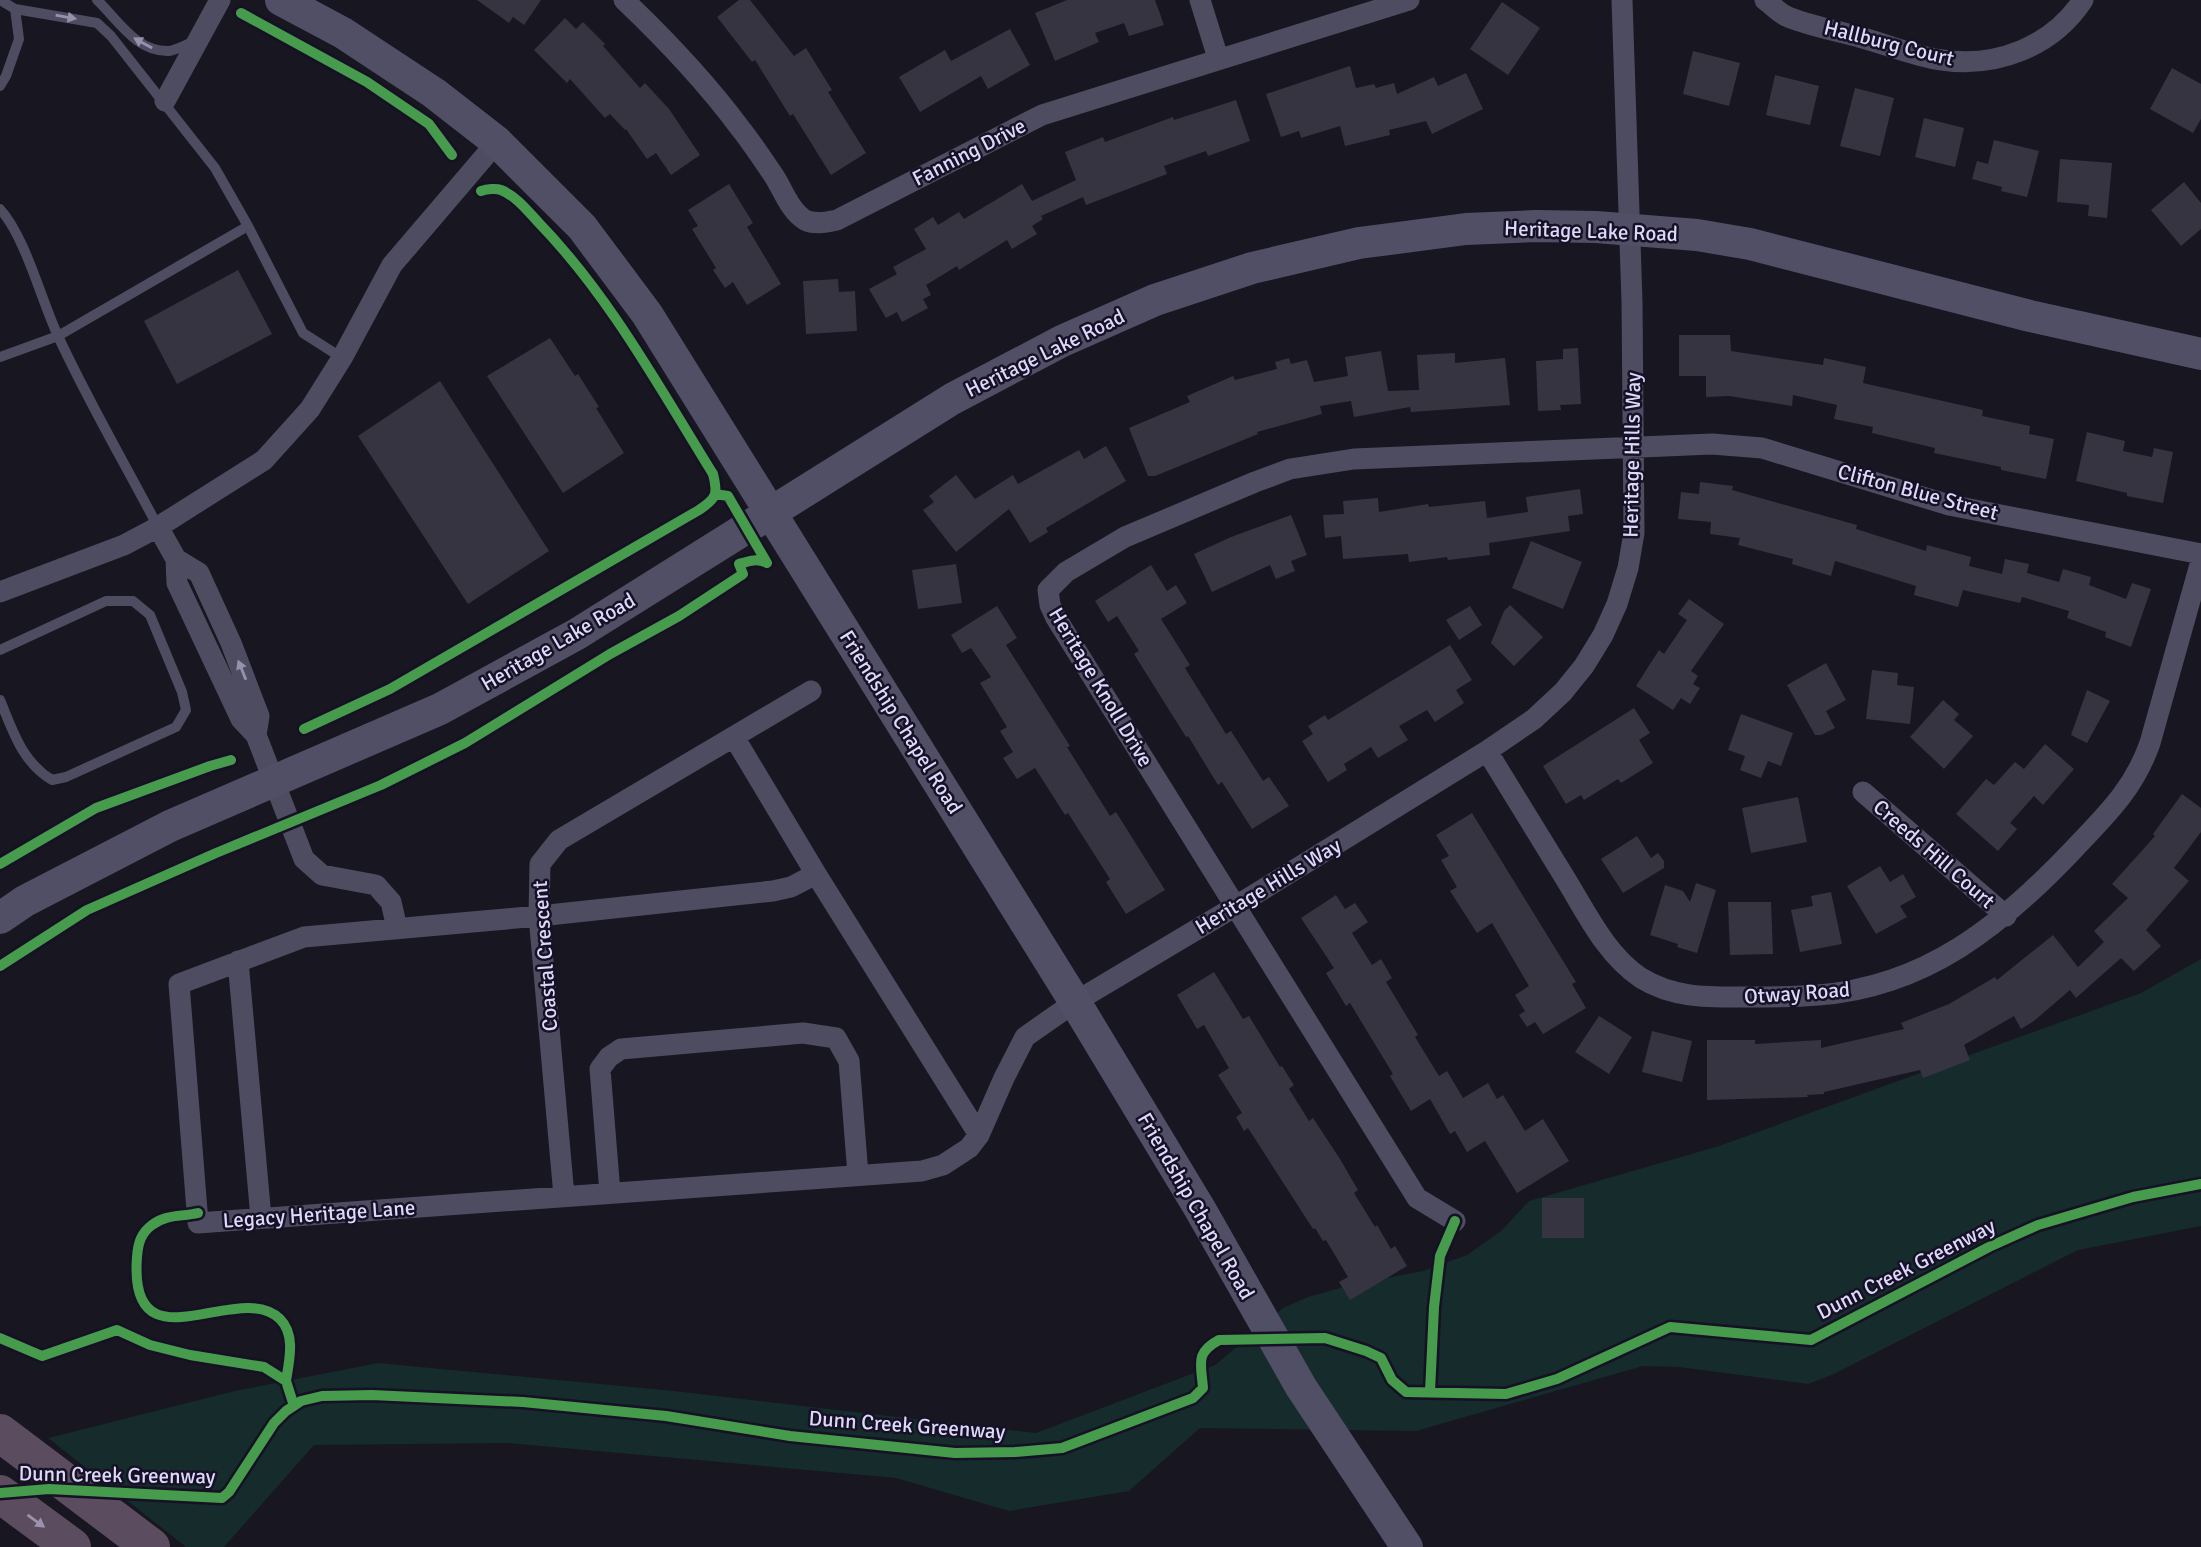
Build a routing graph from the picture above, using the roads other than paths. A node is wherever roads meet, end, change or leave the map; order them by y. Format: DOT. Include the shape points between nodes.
graph roads {
  1 [pos="220,0"];
  2 [pos="281,0"];
  3 [pos="624,0"];
  4 [pos="1200,0"];
  5 [pos="1409,0"];
  6 [pos="1622,0"];
  7 [pos="1765,0"];
  8 [pos="2083,0"];
  9 [pos="0,1"];
  10 [pos="99,2"];
  11 [pos="15,9"];
  12 [pos="111,36"];
  13 [pos="198,40"];
  14 [pos="1218,58"];
  15 [pos="0,86"];
  16 [pos="165,101"];
  17 [pos="497,142"];
  18 [pos="0,209"];
  19 [pos="248,226"];
  20 [pos="1629,230"];
  21 [pos="58,336"];
  22 [pos="2201,354"];
  23 [pos="0,357"];
  24 [pos="342,358"];
  25 [pos="1634,447"];
  26 [pos="771,513"];
  27 [pos="158,527"];
  28 [pos="2201,554"];
  29 [pos="2201,561"];
  30 [pos="0,592"];
  31 [pos="0,649"];
  32 [pos="811,691"];
  33 [pos="0,700"];
  34 [pos="734,737"];
  35 [pos="1487,751"];
  36 [pos="274,782"];
  37 [pos="1863,792"];
  38 [pos="816,874"];
  39 [pos="1236,906"];
  40 [pos="540,916"];
  41 [pos="2006,916"];
  42 [pos="0,918"];
  43 [pos="397,928"];
  44 [pos="239,961"];
  45 [pos="1076,1002"];
  46 [pos="979,1135"];
  47 [pos="858,1175"];
  48 [pos="610,1193"];
  49 [pos="564,1196"];
  50 [pos="261,1218"];
  51 [pos="1455,1221"];
  52 [pos="0,1433"];
  53 [pos="0,1494"];
  54 [pos="72,1547"];
  55 [pos="151,1547"];
  56 [pos="1407,1547"];
  1 -- 13 [label="street"];
  2 -- 17 [label="main road, Friendship Chapel Road" via="343,33 423,85"];
  3 -- 14 [label="street, Fanning Drive" via="699,77 740,128 794,210 806,220 821,223 837,220 1042,115"];
  4 -- 14 [label="street"];
  5 -- 14 [label="street, Fanning Drive"];
  6 -- 20 [label="street, Heritage Hills Way"];
  7 -- 8 [label="street, Hallburg Court" via="1786,16 1940,60 1969,62 2022,51 2048,36"];
  9 -- 11 [label="lane"];
  10 -- 12 [label="lane"];
  13 -- 10 [label="lane, one-way" via="171,51 152,49 130,36"];
  11 -- 12 [label="lane, one-way" via="97,23"];
  11 -- 15 [label="lane" via="19,39"];
  12 -- 16 [label="lane"];
  13 -- 16 [label="street"];
  16 -- 19 [label="lane" via="215,167"];
  17 -- 24 [label="street" via="392,265"];
  17 -- 26 [label="main road, Friendship Chapel Road" via="582,227 639,303"];
  18 -- 21 [label="lane" via="32,270"];
  19 -- 21 [label="lane"];
  19 -- 24 [label="lane" via="303,333"];
  20 -- 22 [label="main road, Heritage Lake Road" via="1750,244 2030,316"];
  20 -- 25 [label="street, Heritage Hills Way"];
  20 -- 26 [label="main road, Heritage Lake Road" via="1466,229 1359,243 1252,268 1154,300 1062,341 953,399"];
  21 -- 23 [label="lane"];
  21 -- 27 [label="lane"];
  24 -- 27 [label="street" via="310,409 264,460"];
  25 -- 28 [label="street, Clifton Blue Street" via="1712,444 1762,448 1949,505"];
  25 -- 35 [label="street, Heritage Hills Way" via="1634,533 1628,568 1603,635 1563,692 1534,719"];
  25 -- 39 [label="street, Heritage Knoll Drive" via="1354,459 1290,470 1125,537 1054,582 1048,590 1056,618"];
  26 -- 36 [label="main road, Heritage Lake Road" via="577,634 451,703"];
  26 -- 45 [label="main road, Friendship Chapel Road"];
  27 -- 30 [label="street" via="124,545"];
  27 -- 36 [label="street" via="176,559 199,573 226,631 259,716 256,735"];
  29 -- 41 [label="street, Otway Road" via="2142,767 2116,805"];
  31 -- 33 [label="lane" via="106,601 133,601 150,615 186,710 176,727 52,780 22,752"];
  32 -- 34 [label="street, Coastal Crescent"];
  34 -- 38 [label="street"];
  34 -- 40 [label="street, Coastal Crescent" via="559,840 540,864"];
  35 -- 39 [label="street, Heritage Hills Way"];
  35 -- 41 [label="street, Otway Road" via="1615,955 1641,977 1671,992 1697,997 1778,997 1820,995 1883,983 1958,949"];
  36 -- 42 [label="main road, Heritage Lake Road" via="170,825"];
  36 -- 43 [label="street" via="304,859 321,875 376,885 391,902"];
  37 -- 41 [label="street, Creeds Hill Court"];
  38 -- 40 [label="street, Legacy Heritage Lane" via="773,891"];
  38 -- 46 [label="street"];
  39 -- 45 [label="street, Heritage Hills Way"];
  39 -- 51 [label="street, Heritage Knoll Drive" via="1416,1198"];
  40 -- 43 [label="street, Legacy Heritage Lane"];
  40 -- 49 [label="street, Coastal Crescent"];
  43 -- 44 [label="street, Legacy Heritage Lane" via="304,937"];
  44 -- 50 [label="street"];
  44 -- 50 [label="street, Legacy Heritage Lane" via="179,984 198,1223"];
  45 -- 46 [label="street, Legacy Heritage Lane" via="1026,1037"];
  45 -- 56 [label="main road, Friendship Chapel Road" via="1301,1387"];
  46 -- 47 [label="street, Legacy Heritage Lane" via="970,1148 943,1165 922,1171"];
  47 -- 48 [label="street, Legacy Heritage Lane"];
  47 -- 48 [label="street" via="849,1060 836,1038 803,1033 621,1049 609,1057 600,1069"];
  48 -- 49 [label="street, Legacy Heritage Lane"];
  49 -- 50 [label="street, Legacy Heritage Lane"];
  52 -- 55 [label="highway"];
  53 -- 54 [label="highway, one-way"];
}
